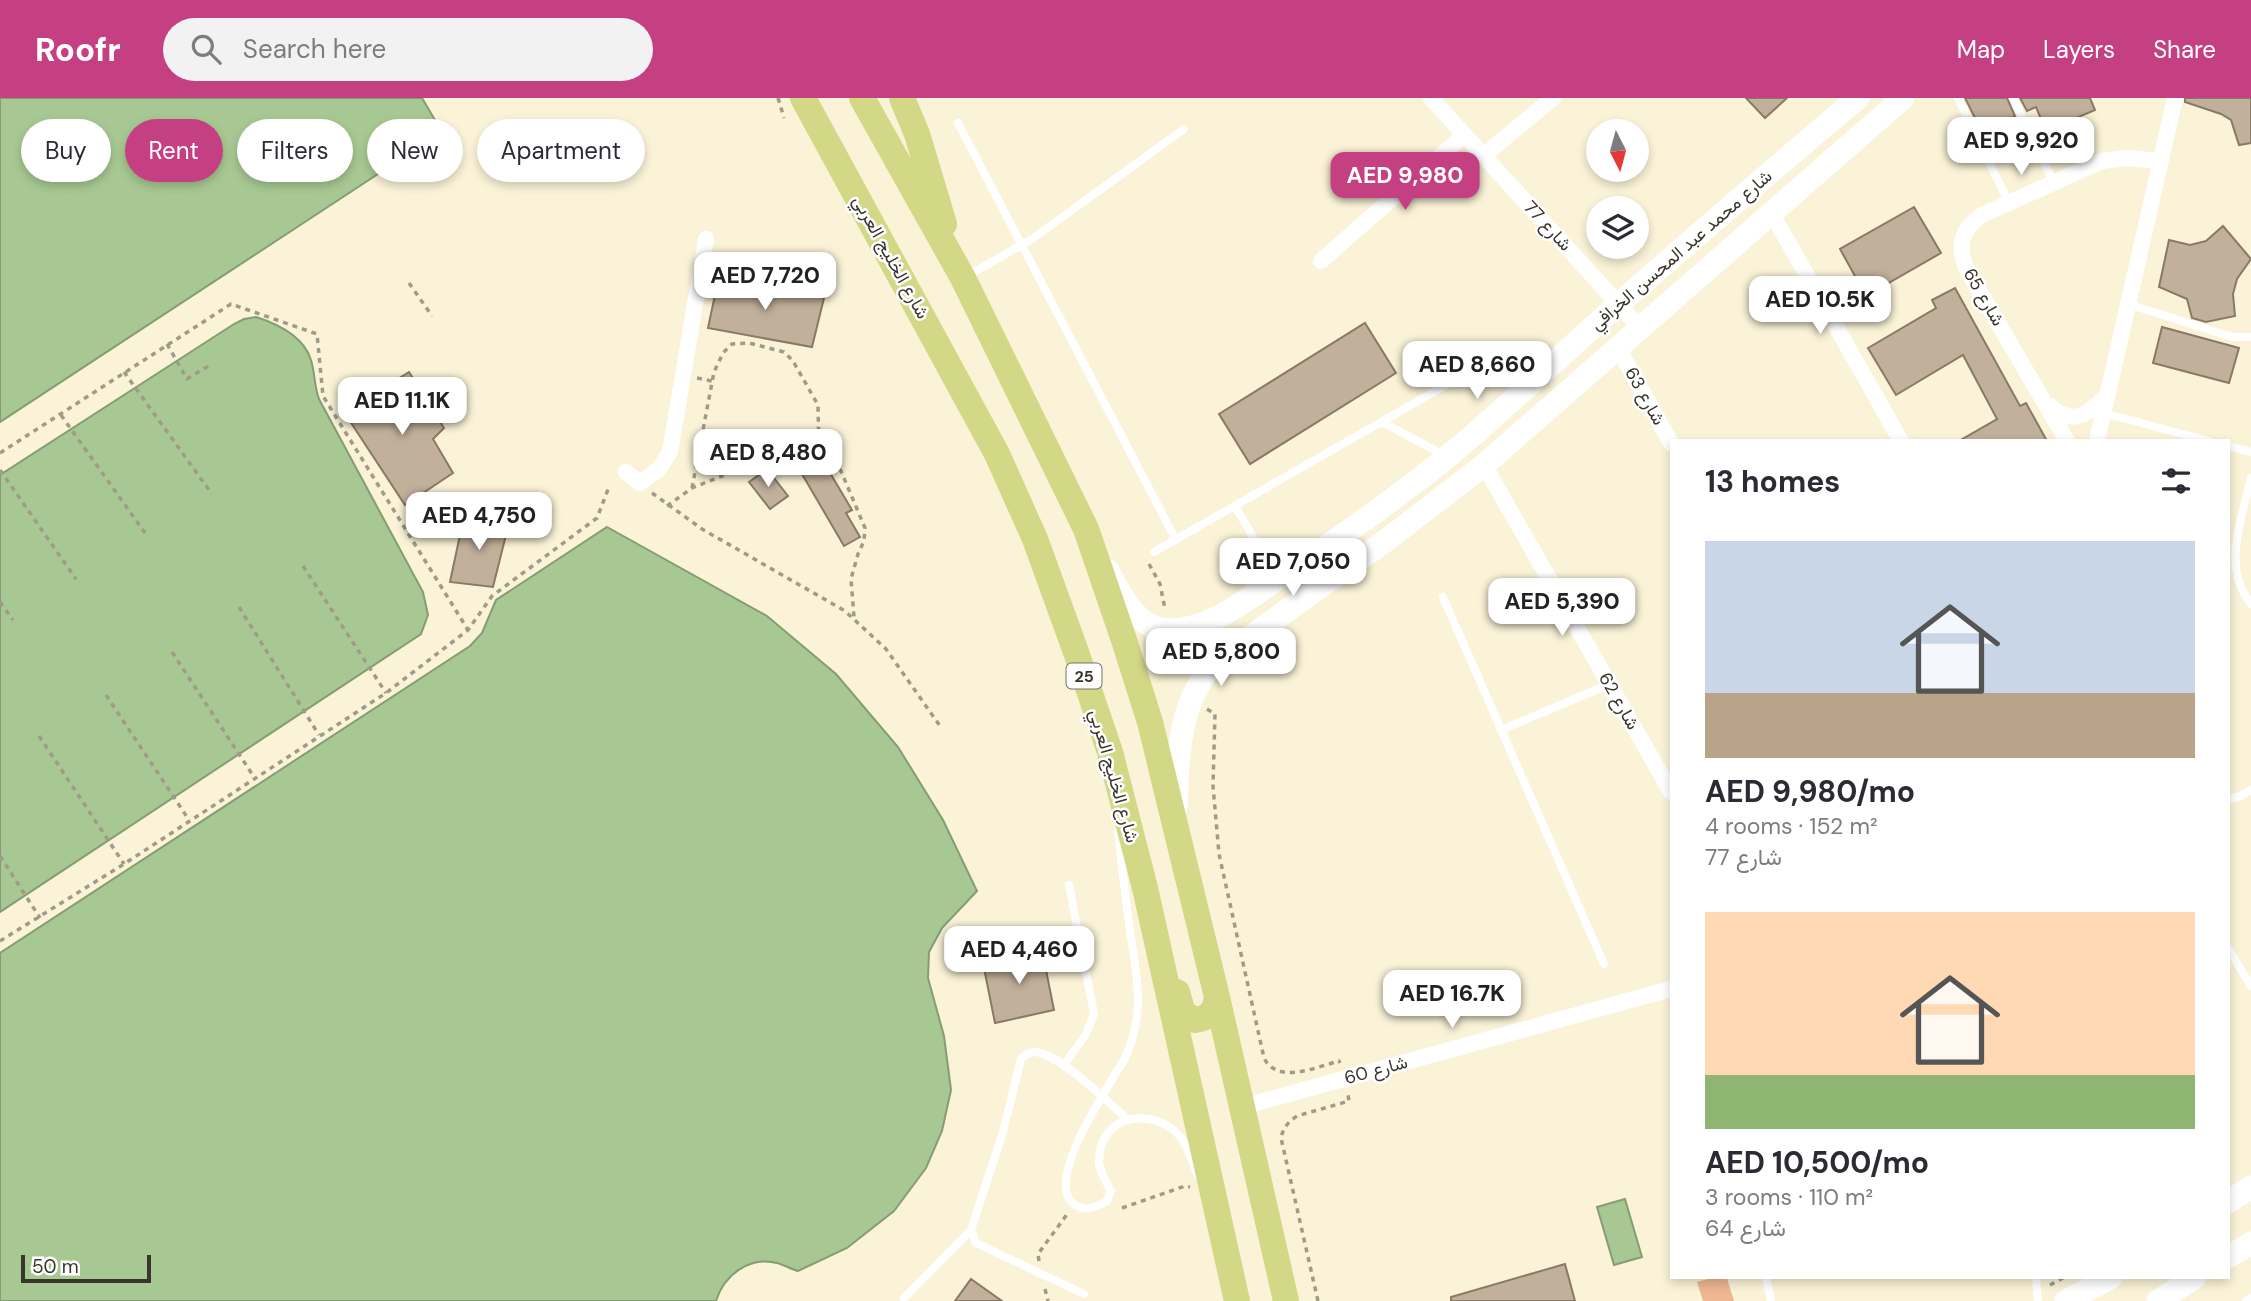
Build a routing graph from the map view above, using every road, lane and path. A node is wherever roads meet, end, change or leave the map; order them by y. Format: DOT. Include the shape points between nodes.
graph roads {
  1 [pos="778,98"];
  2 [pos="803,98"];
  3 [pos="862,98"];
  4 [pos="902,98"];
  5 [pos="1431,98"];
  6 [pos="1553,98"];
  7 [pos="1858,98"];
  8 [pos="1903,98"];
  9 [pos="1958,98"];
  10 [pos="2013,98"];
  11 [pos="2175,98"];
  12 [pos="784,118"];
  13 [pos="958,123"];
  14 [pos="1184,129"];
  15 [pos="1464,135"];
  16 [pos="1483,156"];
  17 [pos="2160,161"];
  18 [pos="2054,183"];
  19 [pos="2009,203"];
  20 [pos="1771,212"];
  21 [pos="706,239"];
  22 [pos="1021,244"];
  23 [pos="1321,261"];
  24 [pos="959,271"];
  25 [pos="409,283"];
  26 [pos="1619,304"];
  27 [pos="2128,304"];
  28 [pos="432,316"];
  29 [pos="1641,328"];
  30 [pos="2251,337"];
  31 [pos="166,344"];
  32 [pos="1618,348"];
  33 [pos="210,365"];
  34 [pos="1481,365"];
  35 [pos="124,372"];
  36 [pos="2107,395"];
  37 [pos="2044,399"];
  38 [pos="2103,413"];
  39 [pos="61,415"];
  40 [pos="1382,422"];
  41 [pos="1900,439"];
  42 [pos="2066,439"];
  43 [pos="2097,439"];
  44 [pos="2200,439"];
  45 [pos="1670,441"];
  46 [pos="2230,447"];
  47 [pos="2251,452"];
  48 [pos="0,453"];
  49 [pos="819,453"];
  50 [pos="1447,457"];
  51 [pos="1484,465"];
  52 [pos="0,470"];
  53 [pos="626,472"];
  54 [pos="2251,478"];
  55 [pos="640,483"];
  56 [pos="609,487"];
  57 [pos="692,488"];
  58 [pos="212,494"];
  59 [pos="667,506"];
  60 [pos="1235,506"];
  61 [pos="1086,529"];
  62 [pos="145,533"];
  63 [pos="1176,540"];
  64 [pos="1259,548"];
  65 [pos="1154,552"];
  66 [pos="303,566"];
  67 [pos="1292,570"];
  68 [pos="76,579"];
  69 [pos="1323,586"];
  70 [pos="1443,597"];
  71 [pos="0,602"];
  72 [pos="1242,602"];
  73 [pos="2251,604"];
  74 [pos="239,607"];
  75 [pos="854,619"];
  76 [pos="13,620"];
  77 [pos="468,630"];
  78 [pos="172,652"];
  79 [pos="1610,684"];
  80 [pos="386,693"];
  81 [pos="106,695"];
  82 [pos="1190,698"];
  83 [pos="940,726"];
  84 [pos="1501,730"];
  85 [pos="319,735"];
  86 [pos="39,736"];
  87 [pos="1110,752"];
  88 [pos="254,778"];
  89 [pos="1670,790"];
  90 [pos="2251,790"];
  91 [pos="2230,799"];
  92 [pos="189,820"];
  93 [pos="1175,825"];
  94 [pos="0,856"];
  95 [pos="124,864"];
  96 [pos="1069,885"];
  97 [pos="1146,888"];
  98 [pos="40,918"];
  99 [pos="0,942"];
  100 [pos="2230,951"];
  101 [pos="1604,964"];
  102 [pos="2251,986"];
  103 [pos="1670,989"];
  104 [pos="1217,997"];
  105 [pos="1063,1066"];
  106 [pos="1344,1079"];
  107 [pos="1102,1096"];
  108 [pos="1242,1107"];
  109 [pos="1127,1119"];
  110 [pos="2251,1187"];
  111 [pos="1203,1192"];
  112 [pos="2230,1201"];
  113 [pos="1122,1208"];
  114 [pos="1068,1213"];
  115 [pos="971,1230"];
  116 [pos="2251,1243"];
  117 [pos="2230,1256"];
  118 [pos="1042,1274"];
  119 [pos="1766,1279"];
  120 [pos="2036,1279"];
  121 [pos="2108,1279"];
  122 [pos="2192,1279"];
  123 [pos="1084,1294"];
  124 [pos="904,1297"];
  125 [pos="2251,1298"];
  126 [pos="1048,1301"];
  127 [pos="1237,1301"];
  128 [pos="1286,1301"];
  129 [pos="1318,1301"];
  130 [pos="1771,1301"];
  131 [pos="2038,1301"];
  132 [pos="2066,1301"];
  133 [pos="2158,1301"];
  134 [pos="2246,1301"];
  1 -- 12 [label="path"];
  2 -- 87 [label="main road, شارع الخليج العربي / 25" via="997,454 1034,539"];
  3 -- 24 [label="main road"];
  4 -- 24 [label="main road" via="925,156"];
  5 -- 15 [label="street, شارع 77"];
  6 -- 16 [label="street"];
  7 -- 26 [label="main road, شارع محمد عبد المحسن الخرافي"];
  8 -- 20 [label="main road, شارع محمد عبد المحسن الخرافي"];
  9 -- 19 [label="lane"];
  10 -- 18 [label="lane"];
  11 -- 17 [label="street"];
  13 -- 22 [label="lane"];
  14 -- 22 [label="lane"];
  15 -- 16 [label="street, شارع 77"];
  15 -- 23 [label="street"];
  16 -- 26 [label="street, شارع 77"];
  17 -- 18 [label="street, شارع 65" via="2113,159"];
  17 -- 27 [label="street"];
  18 -- 19 [label="street, شارع 65"];
  19 -- 37 [label="street, شارع 65" via="1970,224 1961,240 1961,253"];
  20 -- 29 [label="main road, شارع محمد عبد المحسن الخرافي"];
  20 -- 41 [label="street"];
  21 -- 55 [label="street" via="670,452 659,469"];
  22 -- 24 [label="lane"];
  22 -- 63 [label="lane"];
  24 -- 61 [label="main road"];
  25 -- 28 [label="path"];
  26 -- 29 [label="street, شارع 77"];
  26 -- 50 [label="main road, شارع محمد عبد المحسن الخرافي"];
  27 -- 30 [label="lane" via="2232,337"];
  27 -- 36 [label="street"];
  29 -- 32 [label="main road, شارع محمد عبد المحسن الخرافي"];
  31 -- 33 [label="path" via="187,379"];
  31 -- 35 [label="path"];
  31 -- 77 [label="path" via="231,304 317,334 323,396"];
  32 -- 45 [label="street, شارع 63"];
  32 -- 51 [label="main road, شارع محمد عبد المحسن الخرافي"];
  34 -- 40 [label="lane"];
  35 -- 39 [label="path"];
  35 -- 58 [label="path"];
  36 -- 37 [label="street, شارع 65" via="2087,413 2073,417 2060,414"];
  36 -- 38 [label="street"];
  37 -- 42 [label="street, شارع 65"];
  38 -- 43 [label="street"];
  38 -- 44 [label="lane"];
  39 -- 48 [label="path"];
  39 -- 62 [label="path"];
  40 -- 50 [label="lane"];
  40 -- 60 [label="lane"];
  46 -- 47 [label="lane"];
  49 -- 57 [label="path" via="747,466"];
  49 -- 57 [label="path" via="818,405 793,361 784,352 733,344 714,372"];
  49 -- 75 [label="path" via="841,471 865,528 851,579"];
  50 -- 67 [label="main road, شارع محمد عبد المحسن الخرافي"];
  51 -- 69 [label="main road, شارع محمد عبد المحسن الخرافي"];
  51 -- 79 [label="street, شارع 62"];
  52 -- 68 [label="path"];
  53 -- 55 [label="street"];
  54 -- 73 [label="lane" via="2234,561 2238,582"];
  55 -- 59 [label="path"];
  56 -- 77 [label="path" via="597,517 492,596"];
  57 -- 59 [label="path"];
  59 -- 75 [label="path"];
  60 -- 63 [label="lane"];
  60 -- 64 [label="lane"];
  61 -- 72 [label="main road, شارع محمد عبد المحسن الخرافي" via="1125,601 1150,625 1170,630 1195,626"];
  61 -- 93 [label="main road" via="1143,699"];
  63 -- 65 [label="lane"];
  64 -- 67 [label="lane"];
  64 -- 72 [label="lane" via="1253,581"];
  66 -- 80 [label="path"];
  67 -- 69 [label="main road"];
  67 -- 72 [label="main road, شارع محمد عبد المحسن الخرافي"];
  69 -- 82 [label="main road, شارع محمد عبد المحسن الخرافي" via="1216,661"];
  70 -- 84 [label="lane"];
  71 -- 76 [label="path"];
  74 -- 85 [label="path"];
  75 -- 83 [label="path" via="886,649"];
  77 -- 80 [label="path"];
  78 -- 88 [label="path"];
  79 -- 84 [label="lane"];
  79 -- 89 [label="street, شارع 62"];
  80 -- 85 [label="path"];
  81 -- 92 [label="path"];
  82 -- 93 [label="main road, شارع محمد عبد المحسن الخرافي" via="1179,753"];
  82 -- 106 [label="path" via="1215,714 1213,786 1219,854 1264,1058 1275,1070 1286,1073 1339,1061"];
  84 -- 101 [label="lane"];
  85 -- 88 [label="path"];
  86 -- 95 [label="path"];
  87 -- 97 [label="main road, شارع الخليج العربي / 25"];
  87 -- 107 [label="lane" via="1136,973 1137,1021 1126,1055"];
  88 -- 92 [label="path"];
  90 -- 91 [label="lane"];
  92 -- 95 [label="path"];
  93 -- 104 [label="main road"];
  94 -- 98 [label="path"];
  95 -- 98 [label="path"];
  96 -- 105 [label="lane" via="1094,1014 1085,1036"];
  97 -- 104 [label="main road" via="1158,908 1183,1013 1192,1020 1205,1018 1215,1008"];
  97 -- 111 [label="main road, شارع الخليج العربي / 25"];
  98 -- 99 [label="path"];
  100 -- 102 [label="lane"];
  103 -- 106 [label="street, شارع 60"];
  104 -- 108 [label="main road"];
  105 -- 107 [label="lane"];
  105 -- 115 [label="lane" via="1042,1053 1021,1059"];
  106 -- 108 [label="street, شارع 60"];
  106 -- 129 [label="path" via="1349,1101 1297,1116 1284,1127 1281,1138"];
  107 -- 109 [label="lane"];
  107 -- 109 [label="lane" via="1084,1124 1066,1177 1068,1196 1077,1206 1096,1207 1110,1196 1099,1161 1101,1151 1110,1132"];
  108 -- 128 [label="main road"];
  109 -- 111 [label="lane" via="1148,1118 1175,1132 1186,1147"];
  110 -- 112 [label="main road"];
  111 -- 113 [label="path" via="1185,1186"];
  111 -- 127 [label="main road, شارع الخليج العربي / 25"];
  114 -- 118 [label="path" via="1038,1254"];
  115 -- 118 [label="lane" via="976,1243"];
  115 -- 124 [label="lane"];
  116 -- 117 [label="main road"];
  118 -- 123 [label="lane"];
  118 -- 126 [label="path"];
  119 -- 130 [label="lane"];
  120 -- 131 [label="lane"];
  121 -- 132 [label="main road"];
  122 -- 133 [label="main road"];
  125 -- 134 [label="lane"];
}
